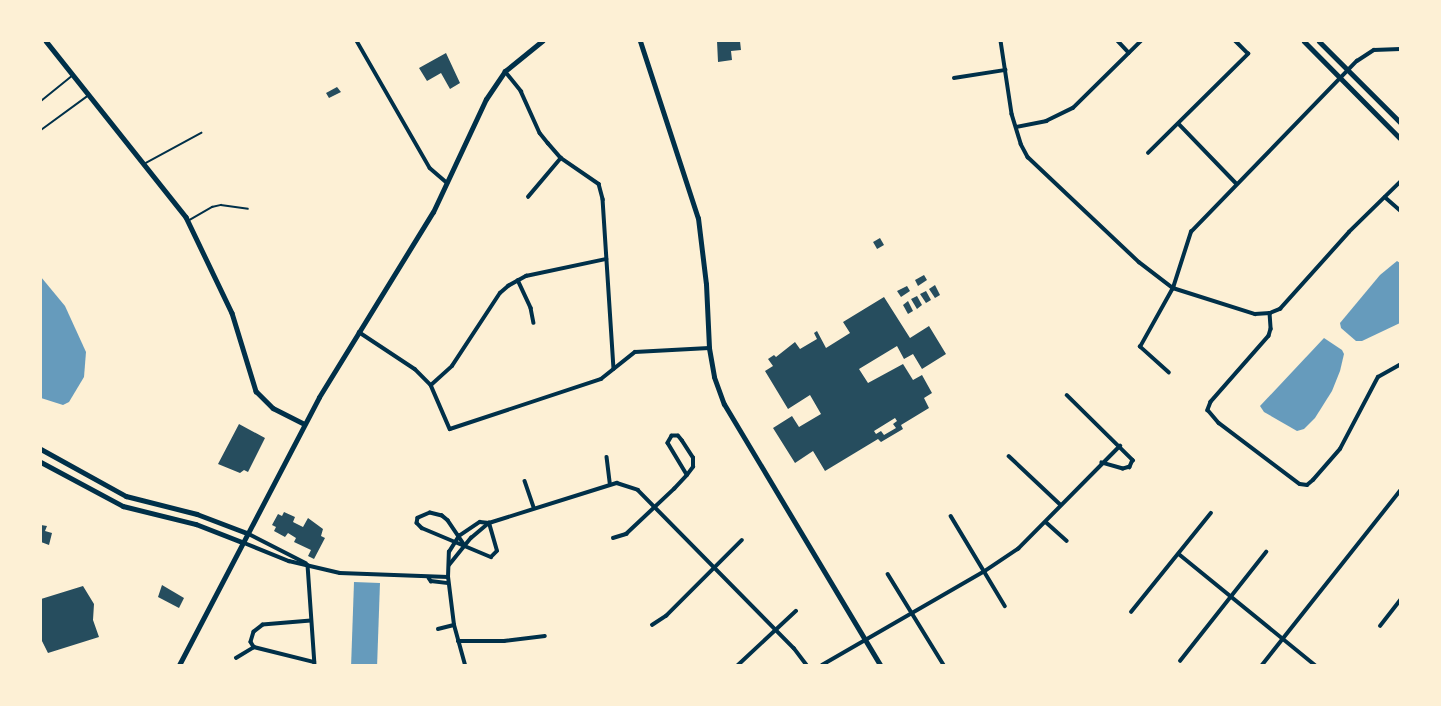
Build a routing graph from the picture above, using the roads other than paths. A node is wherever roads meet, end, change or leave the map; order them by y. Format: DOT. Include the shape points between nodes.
graph roads {
  1 [pos="46,41"];
  2 [pos="357,41"];
  3 [pos="542,41"];
  4 [pos="640,41"];
  5 [pos="1001,41"];
  6 [pos="1118,41"];
  7 [pos="1141,41"];
  8 [pos="1235,41"];
  9 [pos="1304,41"];
  10 [pos="1319,41"];
  11 [pos="1400,49"];
  12 [pos="1130,52"];
  13 [pos="1004,70"];
  14 [pos="1348,70"];
  15 [pos="505,71"];
  16 [pos="73,75"];
  17 [pos="954,78"];
  18 [pos="1342,79"];
  19 [pos="89,96"];
  20 [pos="41,101"];
  21 [pos="1400,122"];
  22 [pos="1179,124"];
  23 [pos="1016,127"];
  24 [pos="41,130"];
  25 [pos="201,132"];
  26 [pos="1400,138"];
  27 [pos="1148,153"];
  28 [pos="561,158"];
  29 [pos="144,164"];
  30 [pos="1400,182"];
  31 [pos="447,183"];
  32 [pos="1238,184"];
  33 [pos="528,197"];
  34 [pos="1385,197"];
  35 [pos="248,209"];
  36 [pos="1400,210"];
  37 [pos="188,221"];
  38 [pos="606,260"];
  39 [pos="518,280"];
  40 [pos="1173,288"];
  41 [pos="1270,313"];
  42 [pos="534,323"];
  43 [pos="359,332"];
  44 [pos="710,348"];
  45 [pos="1400,365"];
  46 [pos="614,369"];
  47 [pos="1169,373"];
  48 [pos="431,385"];
  49 [pos="1067,395"];
  50 [pos="304,424"];
  51 [pos="1120,446"];
  52 [pos="41,449"];
  53 [pos="1009,456"];
  54 [pos="607,457"];
  55 [pos="41,462"];
  56 [pos="1102,463"];
  57 [pos="687,475"];
  58 [pos="525,481"];
  59 [pos="610,483"];
  60 [pos="1400,491"];
  61 [pos="1061,505"];
  62 [pos="534,507"];
  63 [pos="655,507"];
  64 [pos="1211,513"];
  65 [pos="951,516"];
  66 [pos="1046,522"];
  67 [pos="489,523"];
  68 [pos="247,533"];
  69 [pos="459,536"];
  70 [pos="614,538"];
  71 [pos="742,540"];
  72 [pos="1067,541"];
  73 [pos="242,542"];
  74 [pos="455,542"];
  75 [pos="464,545"];
  76 [pos="1266,552"];
  77 [pos="1179,554"];
  78 [pos="308,565"];
  79 [pos="449,565"];
  80 [pos="714,567"];
  81 [pos="985,571"];
  82 [pos="888,574"];
  83 [pos="429,578"];
  84 [pos="448,578"];
  85 [pos="448,583"];
  86 [pos="1231,596"];
  87 [pos="1400,600"];
  88 [pos="1005,606"];
  89 [pos="796,611"];
  90 [pos="1131,612"];
  91 [pos="912,614"];
  92 [pos="311,621"];
  93 [pos="454,625"];
  94 [pos="652,625"];
  95 [pos="1380,626"];
  96 [pos="438,629"];
  97 [pos="776,630"];
  98 [pos="545,636"];
  99 [pos="1283,639"];
  100 [pos="458,641"];
  101 [pos="864,641"];
  102 [pos="254,647"];
  103 [pos="236,658"];
  104 [pos="1180,661"];
  105 [pos="314,663"];
  106 [pos="179,665"];
  107 [pos="465,665"];
  108 [pos="738,665"];
  109 [pos="807,665"];
  110 [pos="822,665"];
  111 [pos="880,665"];
  112 [pos="944,665"];
  113 [pos="1262,665"];
  114 [pos="1315,665"];
  1 -- 16 [label="street"];
  2 -- 31 [label="street" via="430,168"];
  3 -- 15 [label="main road"];
  4 -- 44 [label="main road" via="698,218"];
  5 -- 13 [label="street"];
  6 -- 12 [label="street"];
  7 -- 12 [label="street"];
  8 -- 22 [label="street" via="1248,54"];
  9 -- 18 [label="street"];
  10 -- 14 [label="street"];
  11 -- 14 [label="street" via="1374,50"];
  12 -- 23 [label="street" via="1073,108 1046,122"];
  13 -- 17 [label="street"];
  13 -- 23 [label="street"];
  14 -- 18 [label="street"];
  14 -- 21 [label="street"];
  15 -- 28 [label="street" via="521,91 540,132"];
  15 -- 31 [label="main road" via="486,99"];
  16 -- 19 [label="street"];
  16 -- 20 [label="lane"];
  18 -- 26 [label="street"];
  18 -- 32 [label="street"];
  19 -- 24 [label="lane"];
  19 -- 29 [label="street"];
  22 -- 27 [label="street"];
  22 -- 32 [label="street"];
  23 -- 40 [label="street" via="1021,144 1036,167 1140,262"];
  25 -- 29 [label="lane"];
  28 -- 33 [label="street"];
  28 -- 38 [label="street" via="600,184"];
  29 -- 37 [label="street"];
  30 -- 34 [label="street"];
  31 -- 43 [label="main road" via="426,224"];
  32 -- 40 [label="street" via="1192,232"];
  34 -- 36 [label="street"];
  34 -- 41 [label="street" via="1349,232 1280,309"];
  35 -- 37 [label="lane" via="221,205 212,207"];
  37 -- 50 [label="street" via="232,313 256,391 273,408"];
  38 -- 39 [label="street"];
  38 -- 46 [label="street"];
  39 -- 42 [label="street" via="531,308"];
  39 -- 48 [label="street" via="500,293 452,366"];
  40 -- 41 [label="street" via="1256,314"];
  40 -- 47 [label="street" via="1140,347"];
  41 -- 45 [label="street" via="1269,336 1211,402 1208,410 1222,426 1300,484 1307,485 1313,480 1340,449 1378,377"];
  43 -- 48 [label="street" via="415,369"];
  43 -- 50 [label="main road"];
  44 -- 46 [label="street" via="635,352"];
  44 -- 101 [label="main road" via="714,377 724,404"];
  46 -- 48 [label="street" via="601,379 450,429"];
  49 -- 51 [label="street"];
  50 -- 68 [label="main road"];
  51 -- 56 [label="street"];
  51 -- 56 [label="street" via="1133,460 1130,467 1123,469"];
  52 -- 68 [label="street" via="126,496 210,518"];
  53 -- 61 [label="street"];
  54 -- 59 [label="street"];
  55 -- 73 [label="street" via="123,506 196,524"];
  56 -- 61 [label="street"];
  57 -- 57 [label="street" via="694,464 693,458 681,439 672,436 668,443"];
  57 -- 63 [label="street"];
  58 -- 62 [label="street"];
  59 -- 62 [label="street"];
  59 -- 63 [label="street" via="632,486"];
  60 -- 99 [label="street"];
  61 -- 66 [label="street"];
  62 -- 67 [label="street"];
  63 -- 70 [label="street" via="626,534"];
  63 -- 80 [label="street"];
  64 -- 77 [label="street"];
  65 -- 81 [label="street"];
  66 -- 72 [label="street"];
  66 -- 81 [label="street" via="1018,549"];
  67 -- 69 [label="street" via="471,526"];
  67 -- 75 [label="street"];
  67 -- 75 [label="street" via="497,548 495,555 489,557"];
  68 -- 73 [label="main road"];
  68 -- 78 [label="street" via="293,554"];
  69 -- 74 [label="street"];
  69 -- 74 [label="street" via="448,521 439,515 430,513 418,518 417,522 422,528"];
  69 -- 75 [label="street"];
  71 -- 80 [label="street"];
  73 -- 78 [label="street" via="289,561"];
  73 -- 106 [label="main road"];
  74 -- 75 [label="street"];
  74 -- 79 [label="street" via="449,552"];
  75 -- 79 [label="street"];
  76 -- 86 [label="street"];
  77 -- 86 [label="street"];
  77 -- 90 [label="street"];
  78 -- 83 [label="street" via="340,573"];
  78 -- 92 [label="street"];
  79 -- 84 [label="street"];
  80 -- 94 [label="street" via="666,616"];
  80 -- 97 [label="street"];
  81 -- 88 [label="street"];
  81 -- 91 [label="street"];
  82 -- 91 [label="street"];
  83 -- 84 [label="street"];
  83 -- 85 [label="street" via="431,581"];
  84 -- 85 [label="street"];
  85 -- 93 [label="street"];
  86 -- 99 [label="street"];
  86 -- 104 [label="street"];
  87 -- 95 [label="street"];
  89 -- 97 [label="street"];
  91 -- 101 [label="street"];
  91 -- 112 [label="street"];
  92 -- 102 [label="street" via="263,625 254,632 251,642"];
  92 -- 105 [label="street"];
  93 -- 96 [label="street"];
  93 -- 100 [label="street"];
  97 -- 108 [label="street"];
  97 -- 109 [label="street"];
  98 -- 100 [label="street" via="504,641"];
  99 -- 113 [label="street"];
  99 -- 114 [label="street"];
  100 -- 107 [label="street"];
  101 -- 110 [label="street"];
  101 -- 111 [label="main road"];
  102 -- 103 [label="street"];
  102 -- 105 [label="street"];
}
